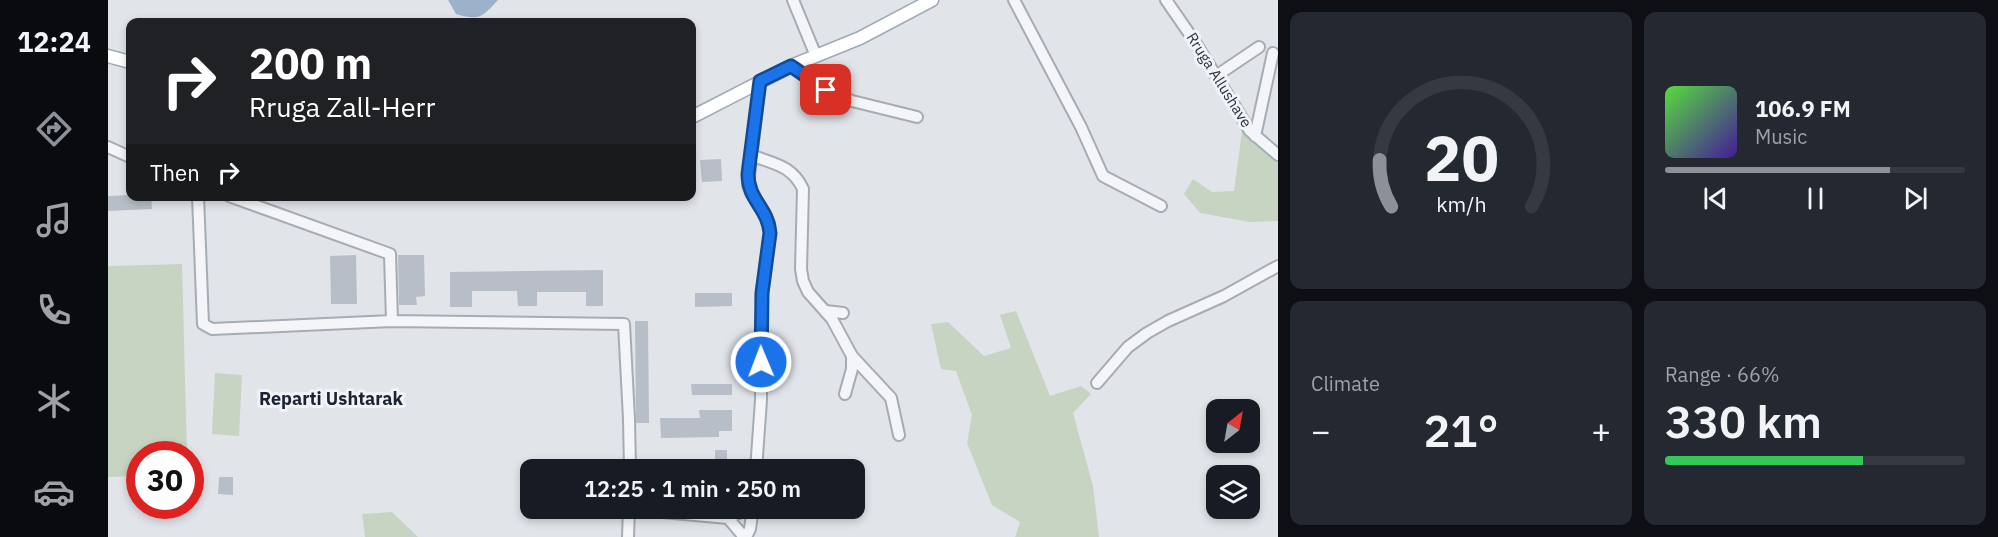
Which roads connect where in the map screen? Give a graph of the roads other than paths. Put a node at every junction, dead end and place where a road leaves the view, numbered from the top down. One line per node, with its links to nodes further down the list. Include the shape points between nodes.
1 (793, 0): 8 (street)
2 (932, 0): 8 (main road)
3 (1014, 0): 22 (street, via 1103,176)
4 (1166, 0): 11 (street, Rruga Allushave)
5 (1259, 47): 11 (street)
6 (1273, 53): 15 (street)
7 (108, 56): 9 (main road)
8 (816, 56): 10 (main road)
9 (126, 61)
10 (791, 66): 12 (main road); 14 (street, via 826,90)
11 (1216, 76): 15 (street, Rruga Allushave)
12 (760, 81): 13 (main road); 18 (street)
13 (696, 115)
14 (916, 117)
15 (1255, 136): 19 (street, Rruga Allushave)
16 (108, 147): 17 (street)
17 (126, 155)
18 (751, 155): 24 (street, via 784,168 803,189 803,281); 32 (street, via 748,184 765,214 770,233 762,293)
19 (1278, 155)
20 (198, 201): 26 (street, via 203,324 212,329)
21 (243, 201): 26 (street, via 390,254)
22 (1161, 206)
23 (1278, 266): 28 (street, via 1147,333 1128,347)
24 (826, 311): 25 (street); 27 (street)
25 (843, 313)
26 (392, 321): 31 (street, via 624,324)
27 (852, 356): 29 (street); 30 (street, via 891,398)
28 (1097, 383)
29 (845, 394)
30 (899, 435)
31 (630, 459)
32 (757, 459)
33 (629, 519): 36 (street)
34 (729, 519): 37 (street)
35 (750, 519): 37 (street)
36 (628, 537)
37 (745, 537)

